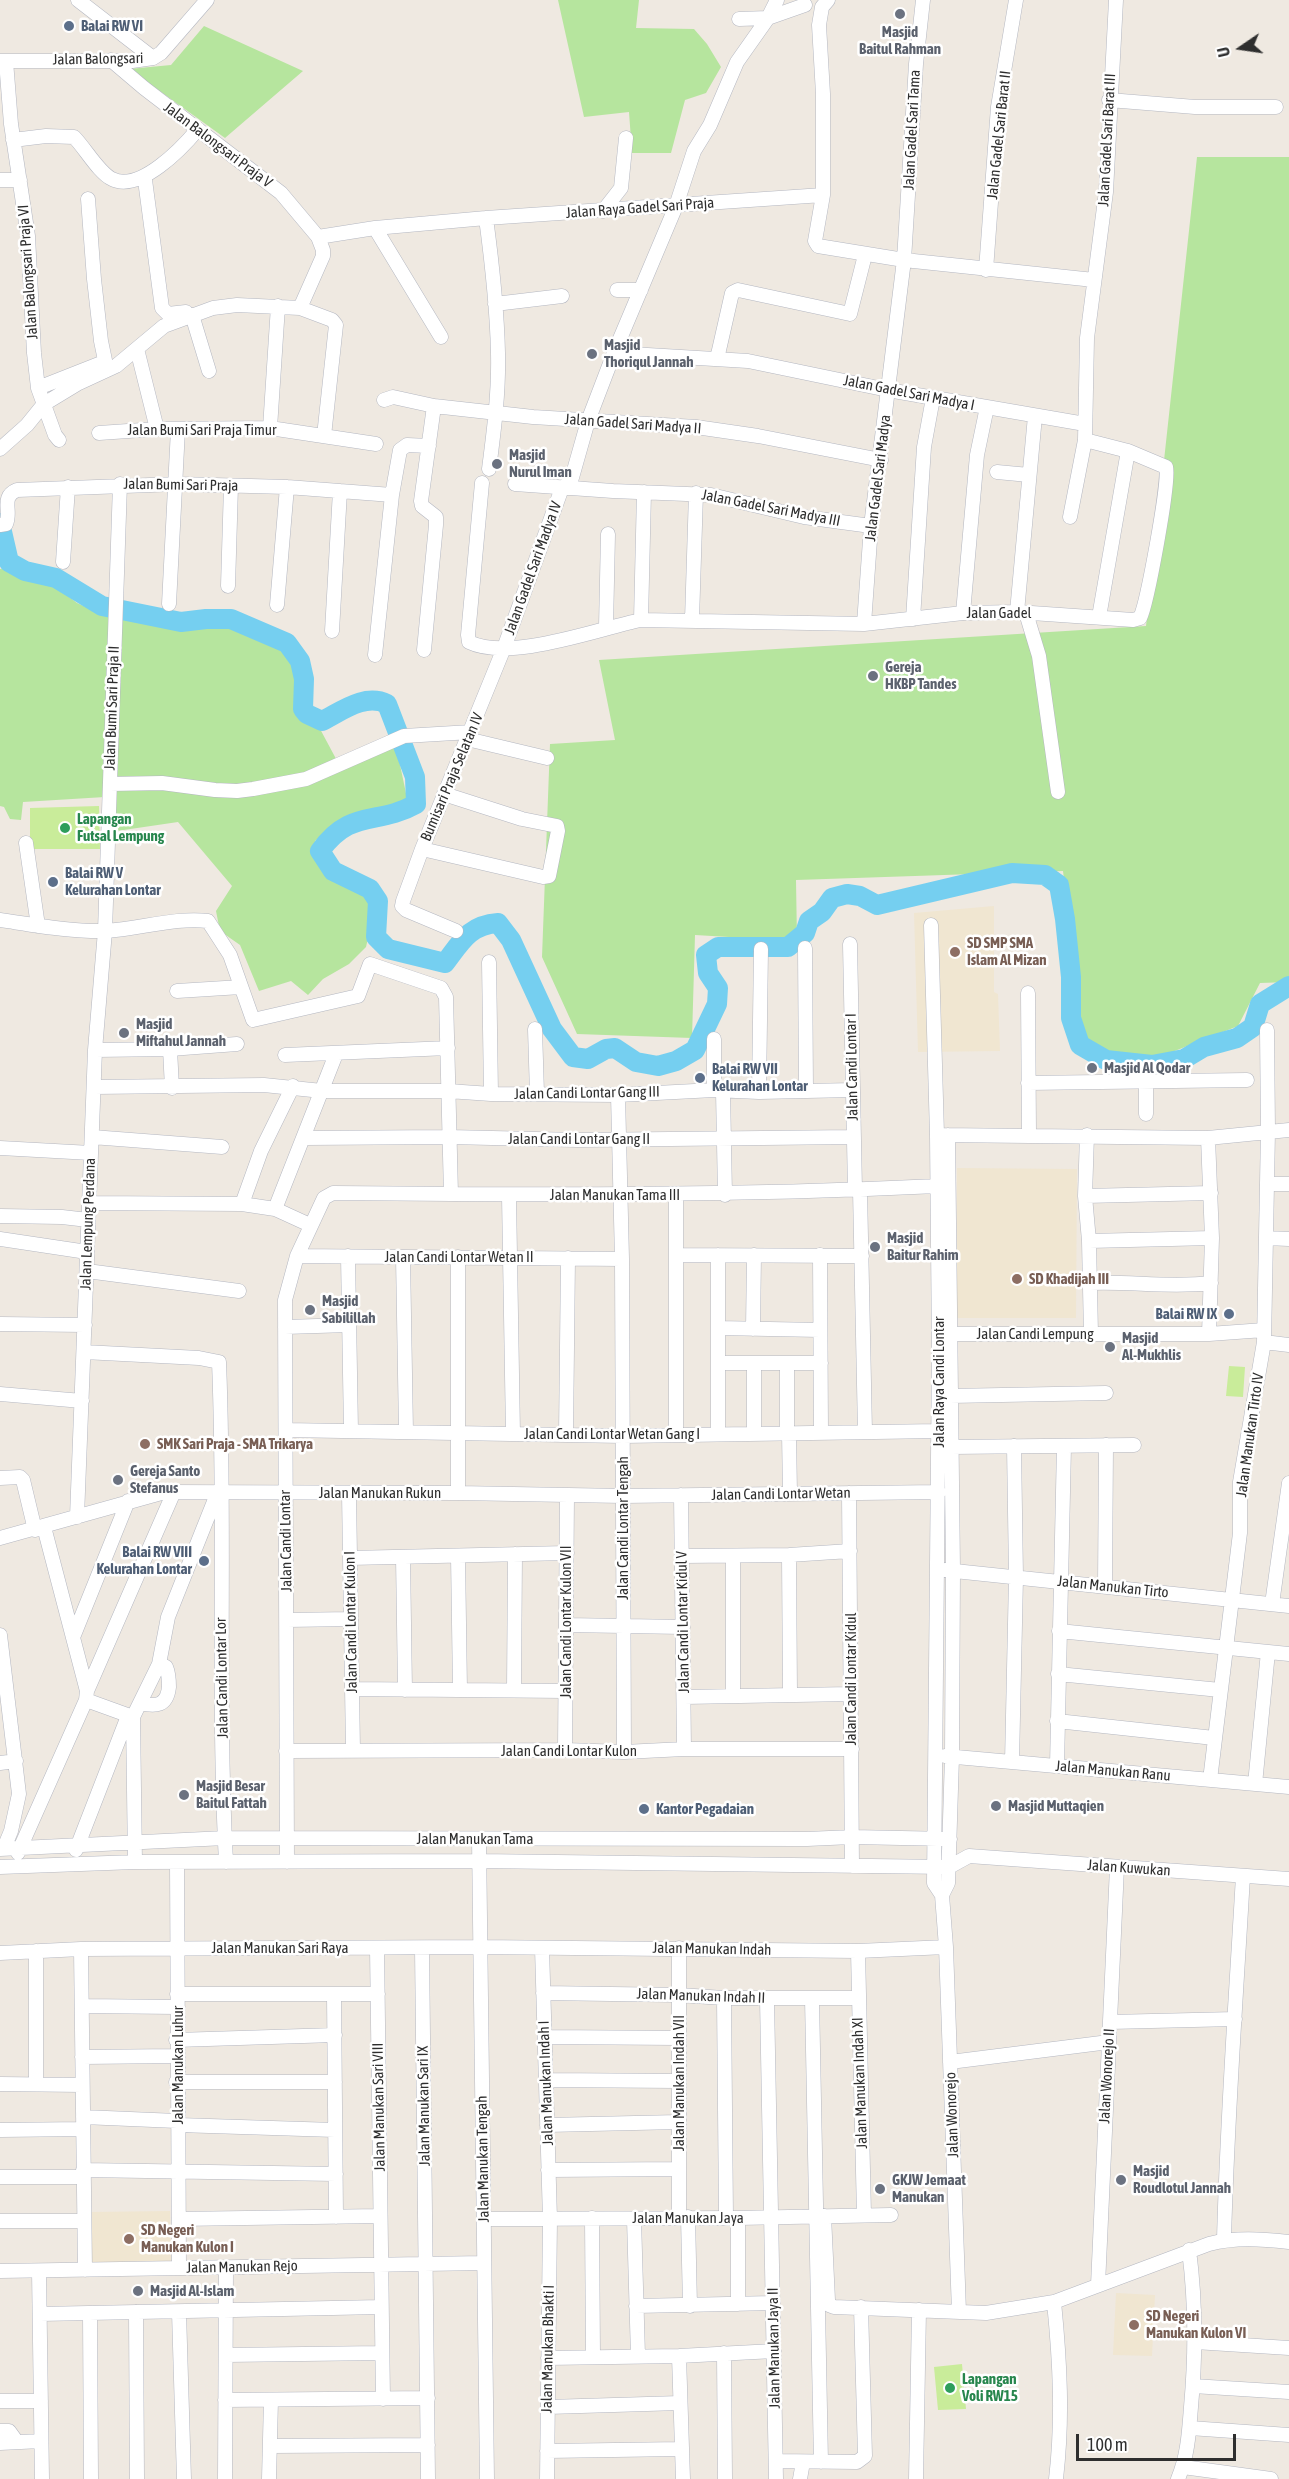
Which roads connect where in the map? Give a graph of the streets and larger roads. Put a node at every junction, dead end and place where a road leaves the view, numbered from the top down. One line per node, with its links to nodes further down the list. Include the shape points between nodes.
1 (78, 0): 11 (street)
2 (207, 0): 11 (street, Jalan Balongsari)
3 (777, 0): 9 (street, Jalan Gadel Sari Madya IV)
4 (923, 0): 31 (street, Jalan Gadel Sari Tama)
5 (1016, 0): 32 (street, Jalan Gadel Sari Barat II, via 998,107)
6 (1116, 0): 14 (street, Jalan Gadel Sari Barat III)
7 (803, 3): 8 (street); 9 (street)
8 (825, 4): 23 (street, via 819,26)
9 (768, 18): 10 (street); 25 (street, Jalan Gadel Sari Madya IV, via 730,75 710,125 694,151)
10 (739, 19)
11 (153, 58): 12 (street, Jalan Balongsari)
12 (111, 60): 13 (street, Jalan Balongsari); 17 (street, Jalan Balongsari Praja V)
13 (3, 61): 16 (street, Jalan Balongsari Praja VI)
14 (1110, 100): 15 (street, via 1196,107); 33 (street, Jalan Gadel Sari Barat III, via 1106,192)
15 (1276, 107)
16 (6, 124): 19 (street, Jalan Balongsari Praja VI)
17 (198, 129): 19 (street, via 162,166 144,176 122,181 111,179 75,137); 29 (street, Jalan Balongsari Praja V, via 281,193)
18 (626, 138): 26 (street, via 620,192)
19 (14, 140): 21 (street, Jalan Balongsari Praja VI)
20 (0, 180): 21 (street)
21 (20, 180): 48 (street, Jalan Balongsari Praja VI)
22 (145, 180): 40 (street, via 162,308 168,314)
23 (823, 195): 25 (street, Jalan Raya Gadel Sari Praja); 30 (street, via 816,244)
24 (88, 199): 45 (street)
25 (676, 206): 26 (street, Jalan Raya Gadel Sari Praja); 35 (street, Jalan Gadel Sari Madya IV)
26 (603, 211): 27 (street, Jalan Raya Gadel Sari Praja)
27 (486, 218): 28 (street, Jalan Raya Gadel Sari Praja); 37 (street)
28 (375, 228): 29 (street, Jalan Raya Gadel Sari Praja); 41 (street)
29 (318, 237): 39 (street, via 323,256)
30 (865, 255): 31 (street); 44 (street, via 850,314 738,290 732,293)
31 (904, 260): 32 (street); 47 (street, Jalan Gadel Sari Madya)
32 (986, 270): 33 (street)
33 (1094, 280): 56 (street, Jalan Gadel Sari Barat III, via 1087,338)
34 (617, 290): 35 (street)
35 (641, 290): 43 (street, Jalan Gadel Sari Madya IV)
36 (561, 296): 37 (street)
37 (495, 304): 53 (street)
38 (278, 306): 39 (street); 40 (street, via 237,305); 57 (street)
39 (300, 308): 61 (street, via 336,325)
40 (196, 313): 42 (street, via 164,326); 46 (street)
41 (441, 337)
42 (137, 349): 45 (street); 58 (street)
43 (614, 353): 44 (street, Jalan Gadel Sari Madya I); 55 (street, Jalan Gadel Sari Madya IV)
44 (717, 359): 47 (street, Jalan Gadel Sari Madya I, via 748,361)
45 (106, 366): 48 (street)
46 (209, 371)
47 (888, 390): 49 (street, Jalan Gadel Sari Madya I); 68 (street, Jalan Gadel Sari Madya)
48 (41, 396): 62 (street); 66 (street, via 27,425)
49 (933, 398): 52 (street, Jalan Gadel Sari Madya I); 97 (street, via 924,447)
50 (384, 400): 51 (street, Jalan Gadel Sari Madya II, via 393,397)
51 (434, 406): 53 (street, Jalan Gadel Sari Madya II); 65 (street)
52 (987, 407): 54 (street, Jalan Gadel Sari Madya I); 93 (street, via 976,456)
53 (496, 413): 55 (street, Jalan Gadel Sari Madya II); 69 (street)
54 (1035, 416): 56 (street, Jalan Gadel Sari Madya I); 71 (street)
55 (588, 421): 68 (street, Jalan Gadel Sari Madya II, via 696,427); 79 (street, Jalan Gadel Sari Madya IV, via 571,481)
56 (1085, 424): 63 (street)
57 (270, 428): 59 (street, Jalan Bumi Sari Praja Timur); 61 (street, Jalan Bumi Sari Praja Timur)
58 (157, 429): 59 (street, Jalan Bumi Sari Praja Timur); 60 (street, Jalan Bumi Sari Praja Timur)
59 (178, 429): 74 (street)
60 (99, 433)
61 (324, 436): 64 (street, Jalan Bumi Sari Praja Timur)
62 (60, 440)
63 (1086, 440): 67 (street); 84 (street)
64 (376, 444)
65 (429, 446): 83 (street, via 407,445 400,450); 102 (street, via 421,501 436,517 436,525)
66 (0, 449)
67 (1128, 451): 94 (street); 94 (street, Jalan Gadel, via 1166,467 1166,484 1142,616 1134,620)
68 (881, 460): 86 (street, Jalan Gadel Sari Madya)
69 (489, 469)
70 (997, 472): 71 (street)
71 (1029, 475): 92 (street)
72 (482, 483): 101 (street, via 469,642)
73 (120, 484): 74 (street, Jalan Bumi Sari Praja); 78 (street, Jalan Bumi Sari Praja); 106 (street, Jalan Bumi Sari Praja II)
74 (177, 484): 76 (street, Jalan Bumi Sari Praja); 90 (street)
75 (515, 484): 79 (street, Jalan Gadel Sari Madya III)
76 (231, 486): 77 (street, Jalan Bumi Sari Praja); 89 (street)
77 (287, 487): 80 (street, Jalan Bumi Sari Praja); 91 (street)
78 (68, 488): 85 (street, Jalan Bumi Sari Praja, via 14,490 6,499 8,520); 88 (street)
79 (562, 488): 81 (street, Jalan Gadel Sari Madya III); 101 (street, Jalan Gadel Sari Madya IV)
80 (340, 491): 83 (street, Jalan Bumi Sari Praja); 100 (street)
81 (644, 492): 82 (street, Jalan Gadel Sari Madya III); 95 (street)
82 (696, 493): 86 (street, Jalan Gadel Sari Madya III, via 804,517); 96 (street)
83 (392, 495): 103 (street)
84 (1070, 517)
85 (2, 525)
86 (871, 526): 98 (street, Jalan Gadel Sari Madya)
87 (608, 534): 99 (street)
88 (63, 562)
89 (228, 586)
90 (169, 604)
91 (277, 605)
92 (1021, 612): 93 (street, Jalan Gadel); 94 (street, Jalan Gadel); 107 (street, via 1039,656)
93 (963, 613): 97 (street, Jalan Gadel)
94 (1099, 617)
95 (641, 620): 96 (street, Jalan Gadel Sari Madya IV); 99 (street, Jalan Gadel Sari Madya IV)
96 (692, 620): 98 (street, Jalan Gadel Sari Madya IV)
97 (913, 620): 98 (street, Jalan Gadel)
98 (864, 624)
99 (606, 627): 101 (street, Jalan Gadel Sari Madya IV, via 556,641)
100 (332, 632)
101 (504, 648): 104 (street, Bumisari Praja Selatan IV)
102 (424, 650)
103 (375, 655)
104 (469, 735): 105 (street); 106 (street, via 398,738 306,779 260,788 237,791 162,783); 108 (street, Bumisari Praja Selatan IV)
105 (547, 758)
106 (110, 784): 114 (street, Jalan Bumi Sari Praja II)
107 (1058, 792)
108 (444, 794): 110 (street, Bumisari Praja Selatan IV); 110 (street, via 557,826 547,877)
109 (26, 843): 113 (street)
110 (422, 849): 115 (street, Bumisari Praja Selatan IV, via 402,906)
111 (0, 920): 113 (street)
112 (931, 925): 151 (street, Jalan Raya Candi Lontar)
113 (38, 926): 114 (street)
114 (105, 931): 120 (street, via 208,921 230,955); 129 (street, Jalan Lempung Perdana)
115 (456, 931)
116 (850, 944): 139 (street, Jalan Candi Lontar I)
117 (805, 948): 142 (street)
118 (761, 949): 143 (street)
119 (489, 962): 144 (street)
120 (241, 987): 121 (street); 127 (street, via 253,1020 358,996 370,964 444,990)
121 (177, 991)
122 (1028, 993): 134 (street)
123 (535, 1029): 145 (street)
124 (1266, 1030): 149 (street, Jalan Manukan Tirto IV)
125 (714, 1039): 138 (street)
126 (237, 1044): 128 (street)
127 (448, 1048): 130 (street); 141 (street)
128 (170, 1049): 129 (street); 137 (street)
129 (95, 1050): 136 (street, Jalan Lempung Perdana)
130 (336, 1054): 131 (street); 140 (street)
131 (285, 1055)
132 (1247, 1080): 133 (street)
133 (1146, 1081): 134 (street); 147 (street)
134 (1028, 1083): 150 (street)
135 (293, 1086): 137 (street, Jalan Candi Lontar Gang III); 140 (street, Jalan Candi Lontar Gang III); 175 (street, via 261,1151)
136 (94, 1087): 137 (street, Jalan Candi Lontar Gang III); 153 (street, Jalan Lempung Perdana)
137 (172, 1088)
138 (718, 1090): 143 (street, Jalan Candi Lontar Gang III); 146 (street, Jalan Candi Lontar Gang III); 157 (street)
139 (853, 1090): 142 (street, Jalan Candi Lontar Gang III); 155 (street, Jalan Candi Lontar I)
140 (322, 1091): 141 (street, Jalan Candi Lontar Gang III); 156 (street)
141 (448, 1091): 144 (street, Jalan Candi Lontar Gang III); 154 (street)
142 (806, 1091): 143 (street, Jalan Candi Lontar Gang III)
143 (759, 1092)
144 (491, 1094): 145 (street, Jalan Candi Lontar Gang III)
145 (537, 1094): 146 (street, Jalan Candi Lontar Gang III)
146 (618, 1095): 159 (street, Jalan Candi Lontar Tengah)
147 (1146, 1113)
148 (1289, 1130): 149 (street)
149 (1268, 1131): 158 (street); 163 (street, Jalan Manukan Tirto IV)
150 (1029, 1134): 151 (street); 152 (street)
151 (942, 1135): 165 (street, Jalan Raya Candi Lontar); 176 (street, Jalan Raya Candi Lontar)
152 (1087, 1135): 158 (street); 173 (street)
153 (92, 1137): 160 (street); 162 (street, Jalan Lempung Perdana)
154 (449, 1137): 156 (street, Jalan Candi Lontar Gang II); 159 (street, Jalan Candi Lontar Gang II); 168 (street)
155 (854, 1137): 157 (street, Jalan Candi Lontar Gang II); 166 (street, Jalan Candi Lontar I)
156 (304, 1138): 177 (street)
157 (723, 1138): 159 (street, Jalan Candi Lontar Gang II); 171 (street)
158 (1208, 1138): 167 (street)
159 (620, 1139): 169 (street, Jalan Candi Lontar Tengah)
160 (222, 1147)
161 (0, 1148): 162 (street)
162 (91, 1153): 174 (street, Jalan Lempung Perdana)
163 (1267, 1184): 164 (street); 182 (street, Jalan Manukan Tirto IV)
164 (1289, 1184)
165 (937, 1186): 166 (street, Jalan Manukan Tama III); 176 (street, Jalan Raya Candi Lontar)
166 (857, 1190): 171 (street, Jalan Manukan Tama III); 193 (street, Jalan Candi Lontar I)
167 (1212, 1193): 173 (street); 181 (street)
168 (451, 1194): 172 (street, Jalan Manukan Tama III); 180 (street, Jalan Manukan Tama III, via 333,1193 324,1198)
169 (620, 1195): 170 (street, Jalan Manukan Tama III); 172 (street, Jalan Manukan Tama III); 198 (street, Jalan Candi Lontar Tengah)
170 (676, 1195): 171 (street, Jalan Manukan Tama III); 187 (street)
171 (724, 1195)
172 (509, 1196): 196 (street)
173 (1085, 1196): 185 (street)
174 (89, 1203): 175 (street); 179 (street, Jalan Lempung Perdana)
175 (243, 1204): 177 (street)
176 (943, 1207): 203 (street, Jalan Raya Candi Lontar)
177 (275, 1209): 180 (street)
178 (0, 1216): 179 (street)
179 (88, 1220): 186 (street, Jalan Lempung Perdana)
180 (310, 1225): 191 (street, Jalan Candi Lontar)
181 (1212, 1238): 185 (street); 201 (street)
182 (1266, 1238): 184 (street); 214 (street, Jalan Manukan Tirto IV)
183 (0, 1239): 186 (street)
184 (1289, 1239)
185 (1089, 1241): 200 (street)
186 (87, 1252): 199 (street, Jalan Lempung Perdana)
187 (676, 1255): 188 (street); 238 (street)
188 (718, 1255): 189 (street); 208 (street)
189 (754, 1255): 190 (street); 209 (street)
190 (820, 1255): 193 (street); 210 (street)
191 (297, 1256): 192 (street, Jalan Candi Lontar Wetan II); 207 (street, Jalan Candi Lontar, via 285,1300)
192 (348, 1256): 194 (street, Jalan Candi Lontar Wetan II); 206 (street)
193 (862, 1256): 230 (street, Jalan Candi Lontar I)
194 (403, 1257): 195 (street, Jalan Candi Lontar Wetan II); 229 (street)
195 (458, 1257): 196 (street, Jalan Candi Lontar Wetan II); 231 (street)
196 (510, 1258): 197 (street, Jalan Candi Lontar Wetan II); 234 (street)
197 (568, 1258): 198 (street, Jalan Candi Lontar Wetan II); 237 (street)
198 (622, 1259): 239 (street, Jalan Candi Lontar Tengah)
199 (87, 1271): 202 (street); 205 (street, Jalan Lempung Perdana)
200 (1089, 1282): 201 (street, via 1180,1286); 212 (street)
201 (1211, 1283): 213 (street)
202 (239, 1291)
203 (944, 1302): 211 (street, Jalan Raya Candi Lontar); 217 (street, Jalan Raya Candi Lontar)
204 (0, 1324): 205 (street)
205 (85, 1325): 216 (street, Jalan Lempung Perdana)
206 (349, 1325): 207 (street); 227 (street)
207 (285, 1327): 226 (street, Jalan Candi Lontar)
208 (718, 1328): 209 (street); 218 (street)
209 (753, 1329): 210 (street)
210 (820, 1330): 221 (street)
211 (951, 1334): 212 (street, Jalan Candi Lempung); 217 (street, Jalan Raya Candi Lontar)
212 (1091, 1334): 213 (street, Jalan Candi Lempung)
213 (1209, 1334): 214 (street, Jalan Candi Lempung)
214 (1264, 1336): 215 (street, Jalan Candi Lempung); 276 (street, Jalan Manukan Tirto IV, via 1240,1482 1240,1533)
215 (1289, 1345)
216 (84, 1352): 225 (street, Jalan Lempung Perdana); 253 (street, Jalan Candi Lontar Lor, via 219,1362)
217 (945, 1358): 223 (street, Jalan Raya Candi Lontar)
218 (718, 1363): 219 (street); 235 (street)
219 (754, 1363): 220 (street); 236 (street)
220 (787, 1363): 221 (street); 232 (street)
221 (821, 1363): 233 (street)
222 (0, 1394): 225 (street)
223 (946, 1394): 224 (street); 228 (street, Jalan Raya Candi Lontar); 244 (street, Jalan Raya Candi Lontar)
224 (1106, 1394)
225 (82, 1401): 259 (street, Jalan Lempung Perdana)
226 (286, 1430): 227 (street, Jalan Candi Lontar Wetan Gang I); 248 (street, Jalan Candi Lontar)
227 (351, 1431): 229 (street, Jalan Candi Lontar Wetan Gang I)
228 (938, 1431): 230 (street, Jalan Candi Lontar Wetan Gang I); 247 (street, Jalan Raya Candi Lontar)
229 (406, 1432): 231 (street, Jalan Candi Lontar Wetan Gang I)
230 (866, 1432): 233 (street, Jalan Candi Lontar Wetan Gang I)
231 (457, 1433): 234 (street, Jalan Candi Lontar Wetan Gang I); 250 (street)
232 (788, 1433): 233 (street, Jalan Candi Lontar Wetan Gang I); 236 (street, Jalan Candi Lontar Wetan Gang I); 254 (street)
233 (821, 1433)
234 (513, 1434): 237 (street, Jalan Candi Lontar Wetan Gang I)
235 (718, 1434): 236 (street, Jalan Candi Lontar Wetan Gang I); 238 (street, Jalan Candi Lontar Wetan Gang I)
236 (754, 1434)
237 (566, 1435): 239 (street, Jalan Candi Lontar Wetan Gang I)
238 (676, 1435): 239 (street, Jalan Candi Lontar Wetan Gang I)
239 (623, 1436): 256 (street, Jalan Candi Lontar Tengah)
240 (1106, 1445): 241 (street); 243 (street); 275 (street)
241 (1134, 1445)
242 (1014, 1446): 243 (street); 244 (street); 273 (street)
243 (1064, 1446): 274 (street)
244 (951, 1447): 272 (street, Jalan Raya Candi Lontar)
245 (0, 1478): 260 (street, via 23,1480)
246 (1289, 1483): 277 (street)
247 (939, 1492): 251 (street, Jalan Candi Lontar Wetan); 271 (street, Jalan Raya Candi Lontar)
248 (285, 1493): 249 (street, Jalan Manukan Rukun); 253 (street, Jalan Manukan Rukun); 280 (street, Jalan Candi Lontar)
249 (349, 1493): 250 (street, Jalan Manukan Rukun); 270 (street, Jalan Candi Lontar Kulon I)
250 (458, 1493): 255 (street, Jalan Manukan Rukun)
251 (849, 1493): 254 (street, Jalan Candi Lontar Wetan); 262 (street, Jalan Candi Lontar Kidul)
252 (173, 1494): 253 (street, Jalan Manukan Rukun); 258 (street, Jalan Manukan Rukun, via 165,1492); 301 (street)
253 (219, 1494): 291 (street, via 168,1617); 325 (street, Jalan Candi Lontar Lor)
254 (790, 1494): 257 (street, Jalan Candi Lontar Wetan)
255 (567, 1495): 256 (street, Jalan Manukan Rukun); 263 (street, Jalan Candi Lontar Kulon VII)
256 (623, 1496): 257 (street, Jalan Candi Lontar Wetan); 282 (street, Jalan Candi Lontar Tengah)
257 (681, 1496): 267 (street, Jalan Candi Lontar Kidul V)
258 (128, 1501): 259 (street, Jalan Manukan Rukun); 286 (street)
259 (77, 1517): 260 (street, Jalan Manukan Rukun)
260 (40, 1528): 261 (street, Jalan Manukan Rukun); 286 (street)
261 (0, 1538)
262 (850, 1551): 265 (street); 299 (street, Jalan Candi Lontar Kidul)
263 (567, 1553): 264 (street); 281 (street, Jalan Candi Lontar Kulon VII)
264 (515, 1554): 266 (street); 296 (street)
265 (789, 1555): 268 (street); 300 (street)
266 (458, 1556): 269 (street); 295 (street)
267 (682, 1556): 268 (street); 283 (street, Jalan Candi Lontar Kidul V)
268 (733, 1556): 302 (street)
269 (403, 1557): 270 (street); 294 (street)
270 (350, 1558): 279 (street, Jalan Candi Lontar Kulon I)
271 (936, 1570): 272 (street, Jalan Manukan Tirto); 315 (street, Jalan Raya Candi Lontar)
272 (952, 1570): 273 (street, Jalan Manukan Tirto); 316 (street, Jalan Raya Candi Lontar)
273 (1016, 1577): 274 (street, Jalan Manukan Tirto); 318 (street)
274 (1059, 1581): 275 (street, Jalan Manukan Tirto); 284 (street)
275 (1105, 1586): 276 (street, Jalan Manukan Tirto)
276 (1232, 1600): 277 (street, Jalan Manukan Tirto); 288 (street, Jalan Manukan Tirto IV)
277 (1272, 1604): 278 (street, Jalan Manukan Tirto)
278 (1289, 1606)
279 (351, 1619): 280 (street); 293 (street, Jalan Candi Lontar Kulon I)
280 (287, 1620): 312 (street, Jalan Candi Lontar)
281 (566, 1625): 282 (street); 297 (street, Jalan Candi Lontar Kulon VII)
282 (624, 1626): 283 (street); 314 (street, Jalan Candi Lontar Tengah)
283 (683, 1627): 304 (street, Jalan Candi Lontar Kidul V)
284 (1059, 1630): 288 (street); 292 (street)
285 (0, 1635): 287 (street)
286 (74, 1635): 301 (street)
287 (0, 1639): 303 (street)
288 (1225, 1647): 289 (street); 298 (street, Jalan Manukan Tirto IV)
289 (1268, 1652): 290 (street); 322 (street)
290 (1289, 1654)
291 (159, 1664): 305 (street); 305 (street, via 169,1673 167,1700 156,1706)
292 (1058, 1674): 298 (street); 307 (street)
293 (352, 1689): 294 (street); 313 (street, Jalan Candi Lontar Kulon I)
294 (405, 1690): 295 (street)
295 (460, 1690): 296 (street)
296 (514, 1690): 297 (street)
297 (566, 1690): 311 (street, Jalan Candi Lontar Kulon VII)
298 (1220, 1690): 308 (street, Jalan Manukan Tirto IV)
299 (852, 1694): 300 (street); 310 (street, Jalan Candi Lontar Kidul)
300 (790, 1695): 302 (street)
301 (87, 1696): 306 (street); 332 (street)
302 (733, 1696): 304 (street)
303 (4, 1697): 317 (street)
304 (684, 1697): 309 (street, Jalan Candi Lontar Kidul V)
305 (140, 1703): 306 (street)
306 (131, 1717): 330 (street); 331 (street)
307 (1057, 1721): 308 (street); 320 (street)
308 (1214, 1738): 321 (street, Jalan Manukan Tirto IV)
309 (684, 1749): 310 (street, Jalan Candi Lontar Kulon); 314 (street, Jalan Candi Lontar Kulon)
310 (852, 1749): 324 (street, Jalan Candi Lontar Kidul)
311 (565, 1750): 313 (street, Jalan Candi Lontar Kulon); 314 (street, Jalan Candi Lontar Kulon)
312 (286, 1751): 313 (street, Jalan Candi Lontar Kulon); 326 (street, Jalan Candi Lontar)
313 (354, 1751)
314 (624, 1752)
315 (937, 1756): 316 (street, Jalan Manukan Ranu); 328 (street, Jalan Raya Candi Lontar)
316 (952, 1757): 318 (street, Jalan Manukan Ranu); 329 (street, Jalan Raya Candi Lontar)
317 (16, 1761): 319 (street); 333 (street, via 19,1802)
318 (1012, 1762): 320 (street, Jalan Manukan Ranu)
319 (0, 1763)
320 (1057, 1766): 321 (street, Jalan Manukan Ranu)
321 (1210, 1780): 322 (street, Jalan Manukan Ranu)
322 (1255, 1784): 323 (street, Jalan Manukan Ranu)
323 (1289, 1787)
324 (852, 1837): 327 (street, Jalan Manukan Tama); 328 (street, Jalan Manukan Tama); 341 (street, Jalan Candi Lontar Kidul)
325 (225, 1838): 326 (street, Jalan Manukan Tama); 330 (street, Jalan Manukan Tama); 338 (street, Jalan Candi Lontar Lor)
326 (286, 1838): 327 (street, Jalan Manukan Tama); 339 (street, Jalan Candi Lontar)
327 (479, 1839): 335 (street, Jalan Manukan Tengah)
328 (935, 1839): 329 (street, Jalan Manukan Tama); 342 (street, Jalan Wonorejo)
329 (950, 1839): 334 (street); 344 (street, Jalan Wonorejo)
330 (134, 1841): 331 (street, Jalan Manukan Tama); 336 (street)
331 (77, 1844): 332 (street, Jalan Manukan Tama); 340 (street)
332 (21, 1847): 333 (street, Jalan Manukan Tama); 343 (street)
333 (2, 1849)
334 (969, 1856): 344 (street); 345 (street, Jalan Kuwukan)
335 (478, 1861): 339 (street, Jalan Manukan Tama); 341 (street, Jalan Manukan Tama); 349 (street, Jalan Manukan Tengah)
336 (135, 1862): 337 (street, Jalan Manukan Tama); 340 (street, Jalan Manukan Tama)
337 (177, 1862): 338 (street, Jalan Manukan Tama); 351 (street, Jalan Manukan Luhur)
338 (226, 1862): 339 (street, Jalan Manukan Tama)
339 (287, 1862)
340 (73, 1864): 343 (street, Jalan Manukan Tama)
341 (852, 1866): 342 (street, Jalan Manukan Tama)
342 (934, 1866): 344 (street, Jalan Manukan Tama); 348 (street, Jalan Wonorejo, via 934,1883)
343 (5, 1867)
344 (949, 1867): 348 (street, Jalan Wonorejo)
345 (1117, 1867): 346 (street, Jalan Kuwukan); 371 (street, Jalan Wonorejo II)
346 (1242, 1876): 347 (street, Jalan Kuwukan); 370 (street)
347 (1289, 1879)
348 (942, 1895): 350 (street, Jalan Wonorejo)
349 (479, 1947): 353 (street, Jalan Manukan Sari Raya); 354 (street, Jalan Manukan Indah); 410 (street, Jalan Manukan Tengah)
350 (946, 1947): 358 (street, Jalan Manukan Indah); 379 (street, Jalan Wonorejo)
351 (177, 1948): 352 (street, Jalan Manukan Sari Raya); 356 (street, Jalan Manukan Sari Raya); 368 (street, Jalan Manukan Luhur)
352 (377, 1948): 353 (street, Jalan Manukan Sari Raya); 362 (street, Jalan Manukan Sari VIII)
353 (422, 1948): 418 (street, Jalan Manukan Sari IX)
354 (542, 1948): 355 (street, Jalan Manukan Indah); 360 (street, Jalan Manukan Indah I)
355 (679, 1948): 358 (street, Jalan Manukan Indah); 363 (street, Jalan Manukan Indah VII)
356 (81, 1949): 357 (street, Jalan Manukan Sari Raya); 369 (street)
357 (36, 1951): 359 (street, Jalan Manukan Sari Raya); 384 (street)
358 (858, 1951): 366 (street, Jalan Manukan Indah XI)
359 (0, 1953)
360 (543, 1993): 363 (street, Jalan Manukan Indah II); 373 (street, Jalan Manukan Indah I)
361 (334, 1995): 362 (street); 368 (street); 372 (street)
362 (378, 1995): 401 (street, Jalan Manukan Sari VIII)
363 (679, 1995): 364 (street, Jalan Manukan Indah II); 374 (street, Jalan Manukan Indah VII)
364 (724, 1998): 367 (street, Jalan Manukan Indah II); 407 (street)
365 (812, 1998): 366 (street, Jalan Manukan Indah II); 367 (street, Jalan Manukan Indah II); 402 (street)
366 (858, 1998): 399 (street, Jalan Manukan Indah XI)
367 (766, 1999): 408 (street, Jalan Manukan Jaya II)
368 (178, 2000): 369 (street); 375 (street, Jalan Manukan Luhur)
369 (82, 2006): 378 (street)
370 (1235, 2019): 371 (street); 414 (street)
371 (1110, 2022): 376 (street, Jalan Wonorejo II)
372 (335, 2035): 375 (street); 383 (street)
373 (545, 2037): 374 (street); 380 (street, Jalan Manukan Indah I)
374 (679, 2038): 381 (street, Jalan Manukan Indah VII)
375 (176, 2040): 377 (street, Jalan Manukan Luhur)
376 (1109, 2042): 379 (street); 425 (street, Jalan Wonorejo II)
377 (176, 2056): 378 (street); 382 (street, Jalan Manukan Luhur)
378 (82, 2057): 386 (street)
379 (950, 2062): 437 (street, Jalan Wonorejo)
380 (546, 2080): 381 (street); 390 (street, Jalan Manukan Indah I)
381 (679, 2080): 387 (street, Jalan Manukan Indah VII)
382 (176, 2082): 383 (street); 389 (street, Jalan Manukan Luhur)
383 (335, 2082): 392 (street)
384 (36, 2083): 385 (street); 386 (street)
385 (0, 2084)
386 (82, 2085): 388 (street)
387 (679, 2122): 390 (street); 393 (street, Jalan Manukan Indah VII)
388 (83, 2123): 389 (street); 391 (street); 396 (street)
389 (178, 2123): 392 (street); 395 (street, Jalan Manukan Luhur)
390 (547, 2125): 394 (street, Jalan Manukan Indah I)
391 (0, 2130)
392 (335, 2130): 397 (street)
393 (679, 2169): 394 (street); 404 (street, Jalan Manukan Indah VII)
394 (548, 2170): 405 (street, Jalan Manukan Indah I)
395 (179, 2171): 396 (street); 397 (street); 409 (street, Jalan Manukan Luhur)
396 (83, 2174): 398 (street); 413 (street)
397 (336, 2174): 403 (street)
398 (0, 2177)
399 (864, 2215): 400 (street, Jalan Manukan Jaya); 402 (street, Jalan Manukan Jaya)
400 (891, 2215)
401 (380, 2216): 403 (street); 419 (street, Jalan Manukan Sari VIII)
402 (820, 2216): 408 (street, Jalan Manukan Jaya); 432 (street, via 828,2303 832,2307); 472 (street)
403 (336, 2217): 409 (street)
404 (684, 2217): 407 (street, Jalan Manukan Jaya); 411 (street, Jalan Manukan Jaya); 430 (street, Jalan Manukan Indah VII)
405 (550, 2218): 406 (street, Jalan Manukan Jaya); 410 (street, Jalan Manukan Jaya); 449 (street, Jalan Manukan Bhakti I)
406 (592, 2218): 411 (street, Jalan Manukan Jaya); 446 (street)
407 (732, 2218): 408 (street, Jalan Manukan Jaya); 428 (street)
408 (772, 2218): 427 (street, Jalan Manukan Jaya II)
409 (179, 2219): 420 (street, Jalan Manukan Luhur)
410 (484, 2219): 417 (street, Jalan Manukan Tengah)
411 (634, 2219): 429 (street)
412 (0, 2221): 413 (street)
413 (84, 2222): 422 (street)
414 (1224, 2240): 415 (street); 416 (street)
415 (1289, 2242)
416 (1189, 2250): 425 (street); 440 (street, via 1196,2304)
417 (484, 2263): 418 (street, Jalan Manukan Rejo); 481 (street, Jalan Manukan Tengah)
418 (426, 2264): 419 (street, Jalan Manukan Rejo); 452 (street, Jalan Manukan Sari IX)
419 (380, 2265): 421 (street, Jalan Manukan Rejo); 431 (street, Jalan Manukan Sari VIII)
420 (179, 2268): 421 (street, Jalan Manukan Rejo); 422 (street, Jalan Manukan Rejo)
421 (226, 2268): 434 (street)
422 (84, 2270): 424 (street, Jalan Manukan Rejo)
423 (0, 2271): 424 (street, Jalan Manukan Rejo)
424 (39, 2271): 439 (street)
425 (1098, 2285): 426 (street)
426 (1054, 2302): 437 (street, via 986,2313); 488 (street, via 1061,2393)
427 (773, 2303): 428 (street); 442 (street, Jalan Manukan Jaya II)
428 (738, 2304): 430 (street)
429 (636, 2306): 430 (street); 447 (street)
430 (690, 2306)
431 (381, 2307): 434 (street); 443 (street, Jalan Manukan Sari VIII)
432 (861, 2307): 433 (street); 472 (street, via 865,2457 857,2463)
433 (919, 2310): 437 (street); 487 (street)
434 (226, 2311): 436 (street); 445 (street)
435 (136, 2312): 436 (street); 438 (street); 476 (street)
436 (179, 2312): 477 (street)
437 (960, 2312)
438 (90, 2313): 439 (street); 475 (street)
439 (40, 2314): 457 (street)
440 (1195, 2342): 441 (street); 450 (street)
441 (1289, 2348)
442 (774, 2351): 444 (street); 470 (street, Jalan Manukan Jaya II)
443 (381, 2353): 445 (street); 453 (street, Jalan Manukan Sari VIII)
444 (724, 2353): 448 (street); 484 (street)
445 (226, 2355): 454 (street)
446 (593, 2356): 447 (street); 449 (street)
447 (638, 2356): 448 (street)
448 (679, 2356): 458 (street)
449 (548, 2358): 459 (street, Jalan Manukan Bhakti I)
450 (1193, 2386): 451 (street); 460 (street)
451 (1289, 2392)
452 (428, 2398): 453 (street); 466 (street, Jalan Manukan Sari IX)
453 (383, 2399): 455 (street)
454 (225, 2400): 455 (street); 478 (street)
455 (271, 2400): 467 (street)
456 (0, 2401): 457 (street)
457 (41, 2401): 463 (street)
458 (680, 2403): 459 (street); 468 (street)
459 (548, 2407): 469 (street, Jalan Manukan Bhakti I)
460 (1190, 2428): 462 (street); 473 (street, via 1188,2451)
461 (0, 2431): 464 (street, via 9,2431)
462 (1289, 2435)
463 (41, 2441): 464 (street); 474 (street)
464 (17, 2442): 465 (street)
465 (0, 2443)
466 (428, 2445): 467 (street); 480 (street, Jalan Manukan Sari IX)
467 (270, 2446): 479 (street)
468 (681, 2449): 469 (street); 483 (street)
469 (547, 2451): 482 (street, Jalan Manukan Bhakti I)
470 (776, 2461): 471 (street); 485 (street, Jalan Manukan Jaya II)
471 (803, 2462): 472 (street); 486 (street)
472 (821, 2462)
473 (1180, 2473): 489 (street)
474 (42, 2479)
475 (91, 2479)
476 (137, 2479)
477 (184, 2479)
478 (225, 2479)
479 (269, 2479)
480 (428, 2479)
481 (487, 2479)
482 (547, 2479)
483 (682, 2479)
484 (725, 2479)
485 (776, 2479)
486 (800, 2479)
487 (916, 2479)
488 (1056, 2479)
489 (1271, 2479)

